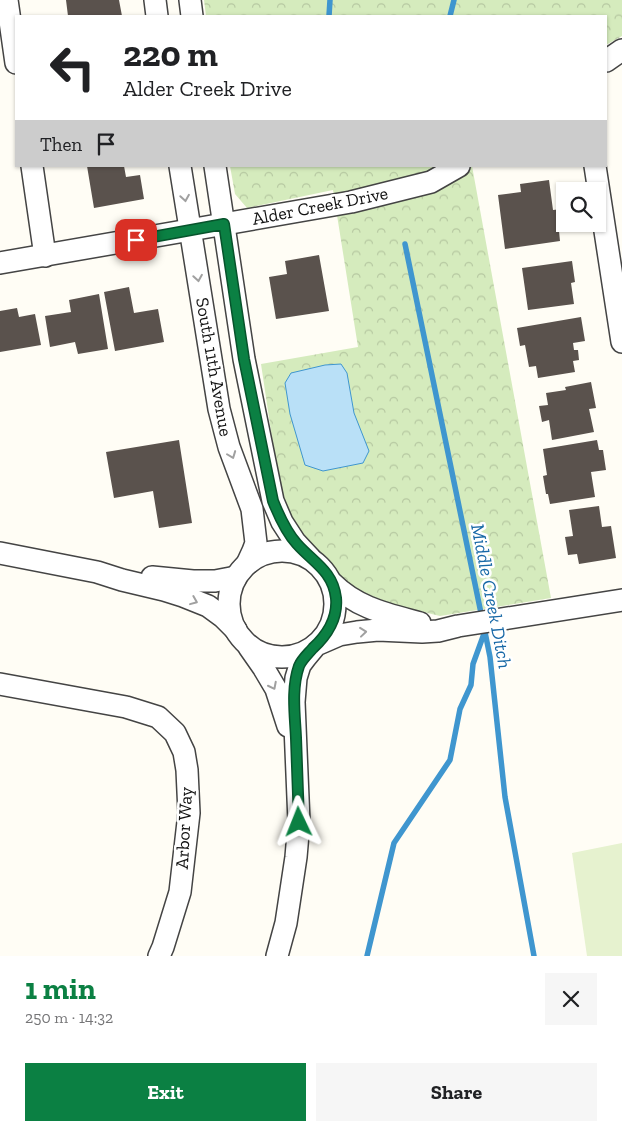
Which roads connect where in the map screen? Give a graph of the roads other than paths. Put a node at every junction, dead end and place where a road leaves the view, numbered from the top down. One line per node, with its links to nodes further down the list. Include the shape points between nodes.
1 (7, 0): 7 (street)
2 (155, 0): 4 (street)
3 (190, 0): 5 (street)
4 (157, 15)
5 (192, 15)
6 (622, 50): 8 (street)
7 (15, 56)
8 (607, 60)
9 (32, 167): 16 (street)
10 (180, 167): 15 (street, South 11th Avenue, one-way to 15)
11 (215, 167): 14 (street, South 11th Avenue)
12 (457, 167): 14 (street, Alder Creek Drive, via 431,182 351,202)
13 (594, 167): 18 (street)
14 (224, 224): 15 (street, Alder Creek Drive); 20 (street, South 11th Avenue, via 244,359 273,501 282,522)
15 (190, 230): 16 (street, Alder Creek Drive); 21 (street, South 11th Avenue, one-way to 21, via 219,408 229,447 252,509 256,543)
16 (45, 256): 17 (street, Alder Creek Drive)
17 (0, 263)
18 (622, 342)
19 (0, 553): 22 (street)
20 (310, 558): 21 (street, via 294,552 277,551 261,555); 23 (street, South 11th Avenue)
21 (241, 570): 22 (street, via 215,581); 26 (street, South 11th Avenue, via 229,594 229,613)
22 (97, 572): 26 (street, one-way to 26, via 184,596 208,606 223,617)
23 (332, 582): 25 (street, via 350,598 372,610 428,625); 27 (street, South 11th Avenue, via 335,615 329,631)
24 (622, 600): 25 (street)
25 (458, 626): 27 (street, one-way to 25, via 357,632 422,632)
26 (241, 638): 27 (street, South 11th Avenue, via 264,654 282,657 300,654); 29 (street, South 11th Avenue, one-way to 29, via 276,689 296,759)
27 (316, 645): 29 (street, South 11th Avenue, via 300,665 296,678)
28 (0, 684): 30 (street, Arbor Way, via 126,707 158,717 175,733 184,752 189,813 180,892)
29 (297, 783): 31 (street, South 11th Avenue, via 299,822 296,857 286,923)
30 (159, 956)
31 (277, 956)

